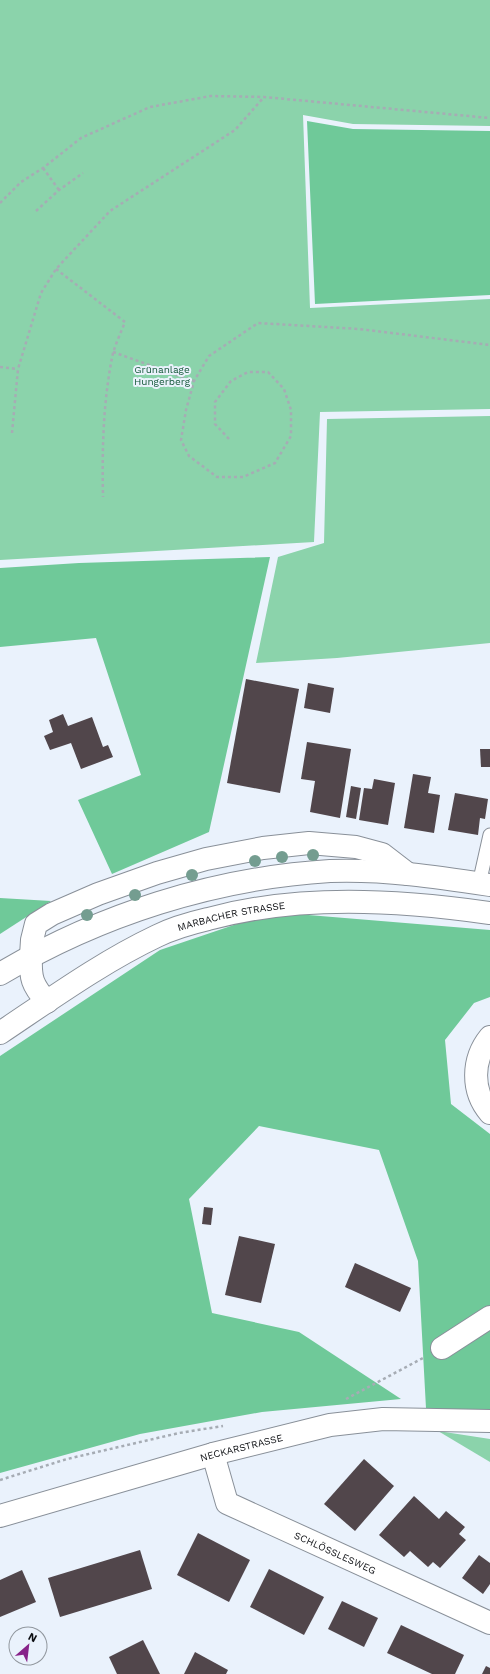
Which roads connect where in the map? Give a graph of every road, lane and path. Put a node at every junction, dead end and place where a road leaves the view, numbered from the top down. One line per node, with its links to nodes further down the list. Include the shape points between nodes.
1 (264, 97): 2 (path); 3 (path, via 211,96 150,106 81,138); 8 (path, via 235,130 110,212)
2 (490, 118)
3 (43, 168): 5 (path); 6 (path, via 22,182)
4 (83, 173): 5 (path)
5 (59, 190): 7 (path)
6 (0, 203)
7 (36, 211)
8 (56, 270): 10 (path, via 126,322); 12 (path, via 41,293)
9 (490, 345): 13 (path, via 359,329 258,323 209,356)
10 (113, 352): 13 (path); 16 (path, via 102,449)
11 (0, 367): 12 (path)
12 (18, 369): 14 (path)
13 (194, 381): 15 (path, via 181,440 189,456 217,477 243,477 275,463 291,436 291,410 284,388 268,372 248,372 231,381 215,402 215,424)
14 (12, 434)
15 (229, 438)
16 (103, 497)
17 (490, 835): 19 (lane)
18 (408, 874): 19 (street); 21 (street, via 330,871 270,877 206,889 98,925); 21 (street, via 382,854 356,847 310,843 263,848 206,859 156,873 52,914 36,924)
19 (485, 884)
20 (490, 913): 23 (street, MARBACHER STRASSE, via 450,908 339,902 280,904 240,910 158,935)
21 (31, 956): 22 (street); 23 (street, via 30,977)
22 (0, 974)
23 (46, 1002): 24 (street, MARBACHER STRASSE)
24 (0, 1033)
25 (490, 1037): 26 (street, via 476,1062 476,1084)
26 (490, 1113)
27 (490, 1316): 28 (street)
28 (442, 1348): 29 (path)
29 (341, 1401)
30 (490, 1422): 32 (street, NECKARSTRASSE, via 383,1419 330,1425)
31 (224, 1426): 33 (path, via 179,1433 67,1459)
32 (213, 1454): 34 (street, NECKARSTRASSE); 35 (street, SCHLÖSSLESWEG, via 227,1503)
33 (0, 1480)
34 (0, 1516)
35 (490, 1623)

